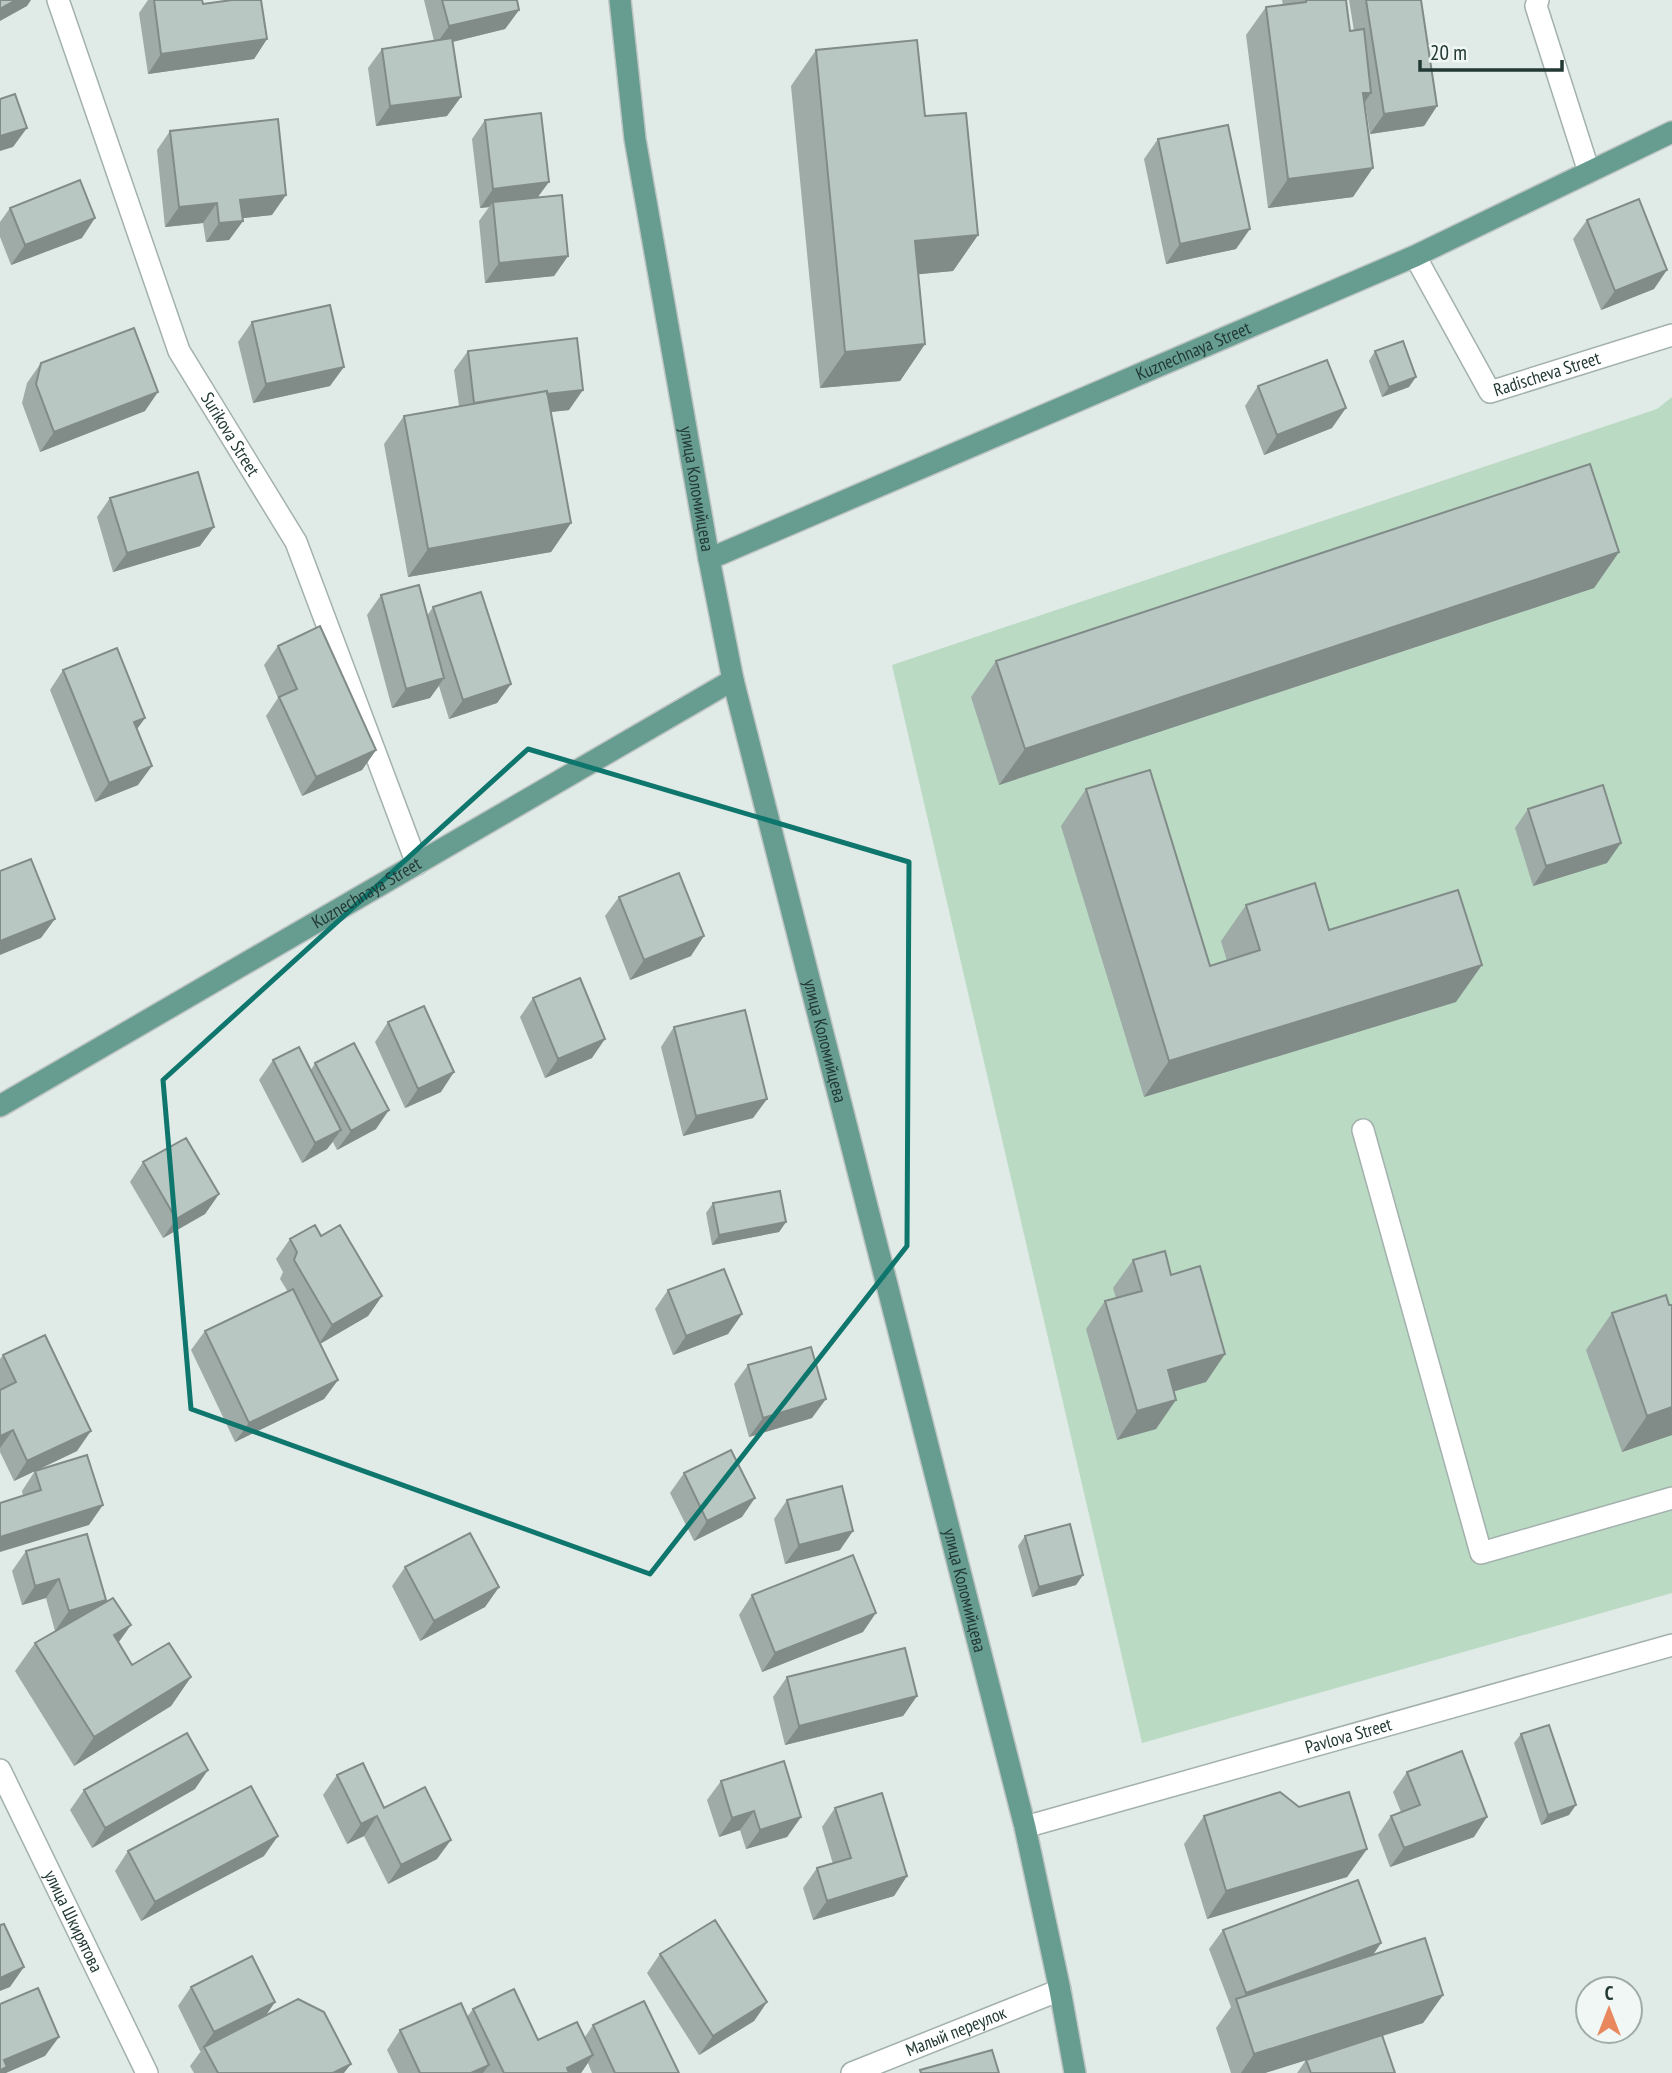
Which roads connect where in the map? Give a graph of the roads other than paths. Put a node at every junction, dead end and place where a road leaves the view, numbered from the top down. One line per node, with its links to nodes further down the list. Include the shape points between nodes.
1 (58, 0): 10 (street, Surikova Street, via 179,351 296,541)
2 (620, 0): 8 (main road, улица Коломийцева, via 635,139)
3 (1538, 0): 5 (street, via 1536,6)
4 (1672, 132): 5 (main road, Kuznechnaya Street)
5 (1589, 172): 6 (main road, Kuznechnaya Street)
6 (1415, 256): 7 (street, Radischeva Street, via 1490,392); 8 (main road, Kuznechnaya Street)
7 (1672, 335)
8 (709, 559): 9 (main road, улица Коломийцева)
9 (733, 680): 10 (main road, Kuznechnaya Street); 16 (main road, улица Коломийцева)
10 (417, 863): 11 (main road, Kuznechnaya Street)
11 (0, 1105)
12 (1363, 1130): 13 (street, via 1481,1553)
13 (1672, 1498)
14 (1672, 1645): 16 (street, Pavlova Street)
15 (0, 1770): 18 (street, улица Шкирятова)
16 (1024, 1827): 17 (main road, улица Коломийцева)
17 (1060, 1990): 19 (street, Малый переулок); 20 (main road, улица Коломийцева)
18 (147, 2073)
19 (852, 2073)
20 (1075, 2073)

